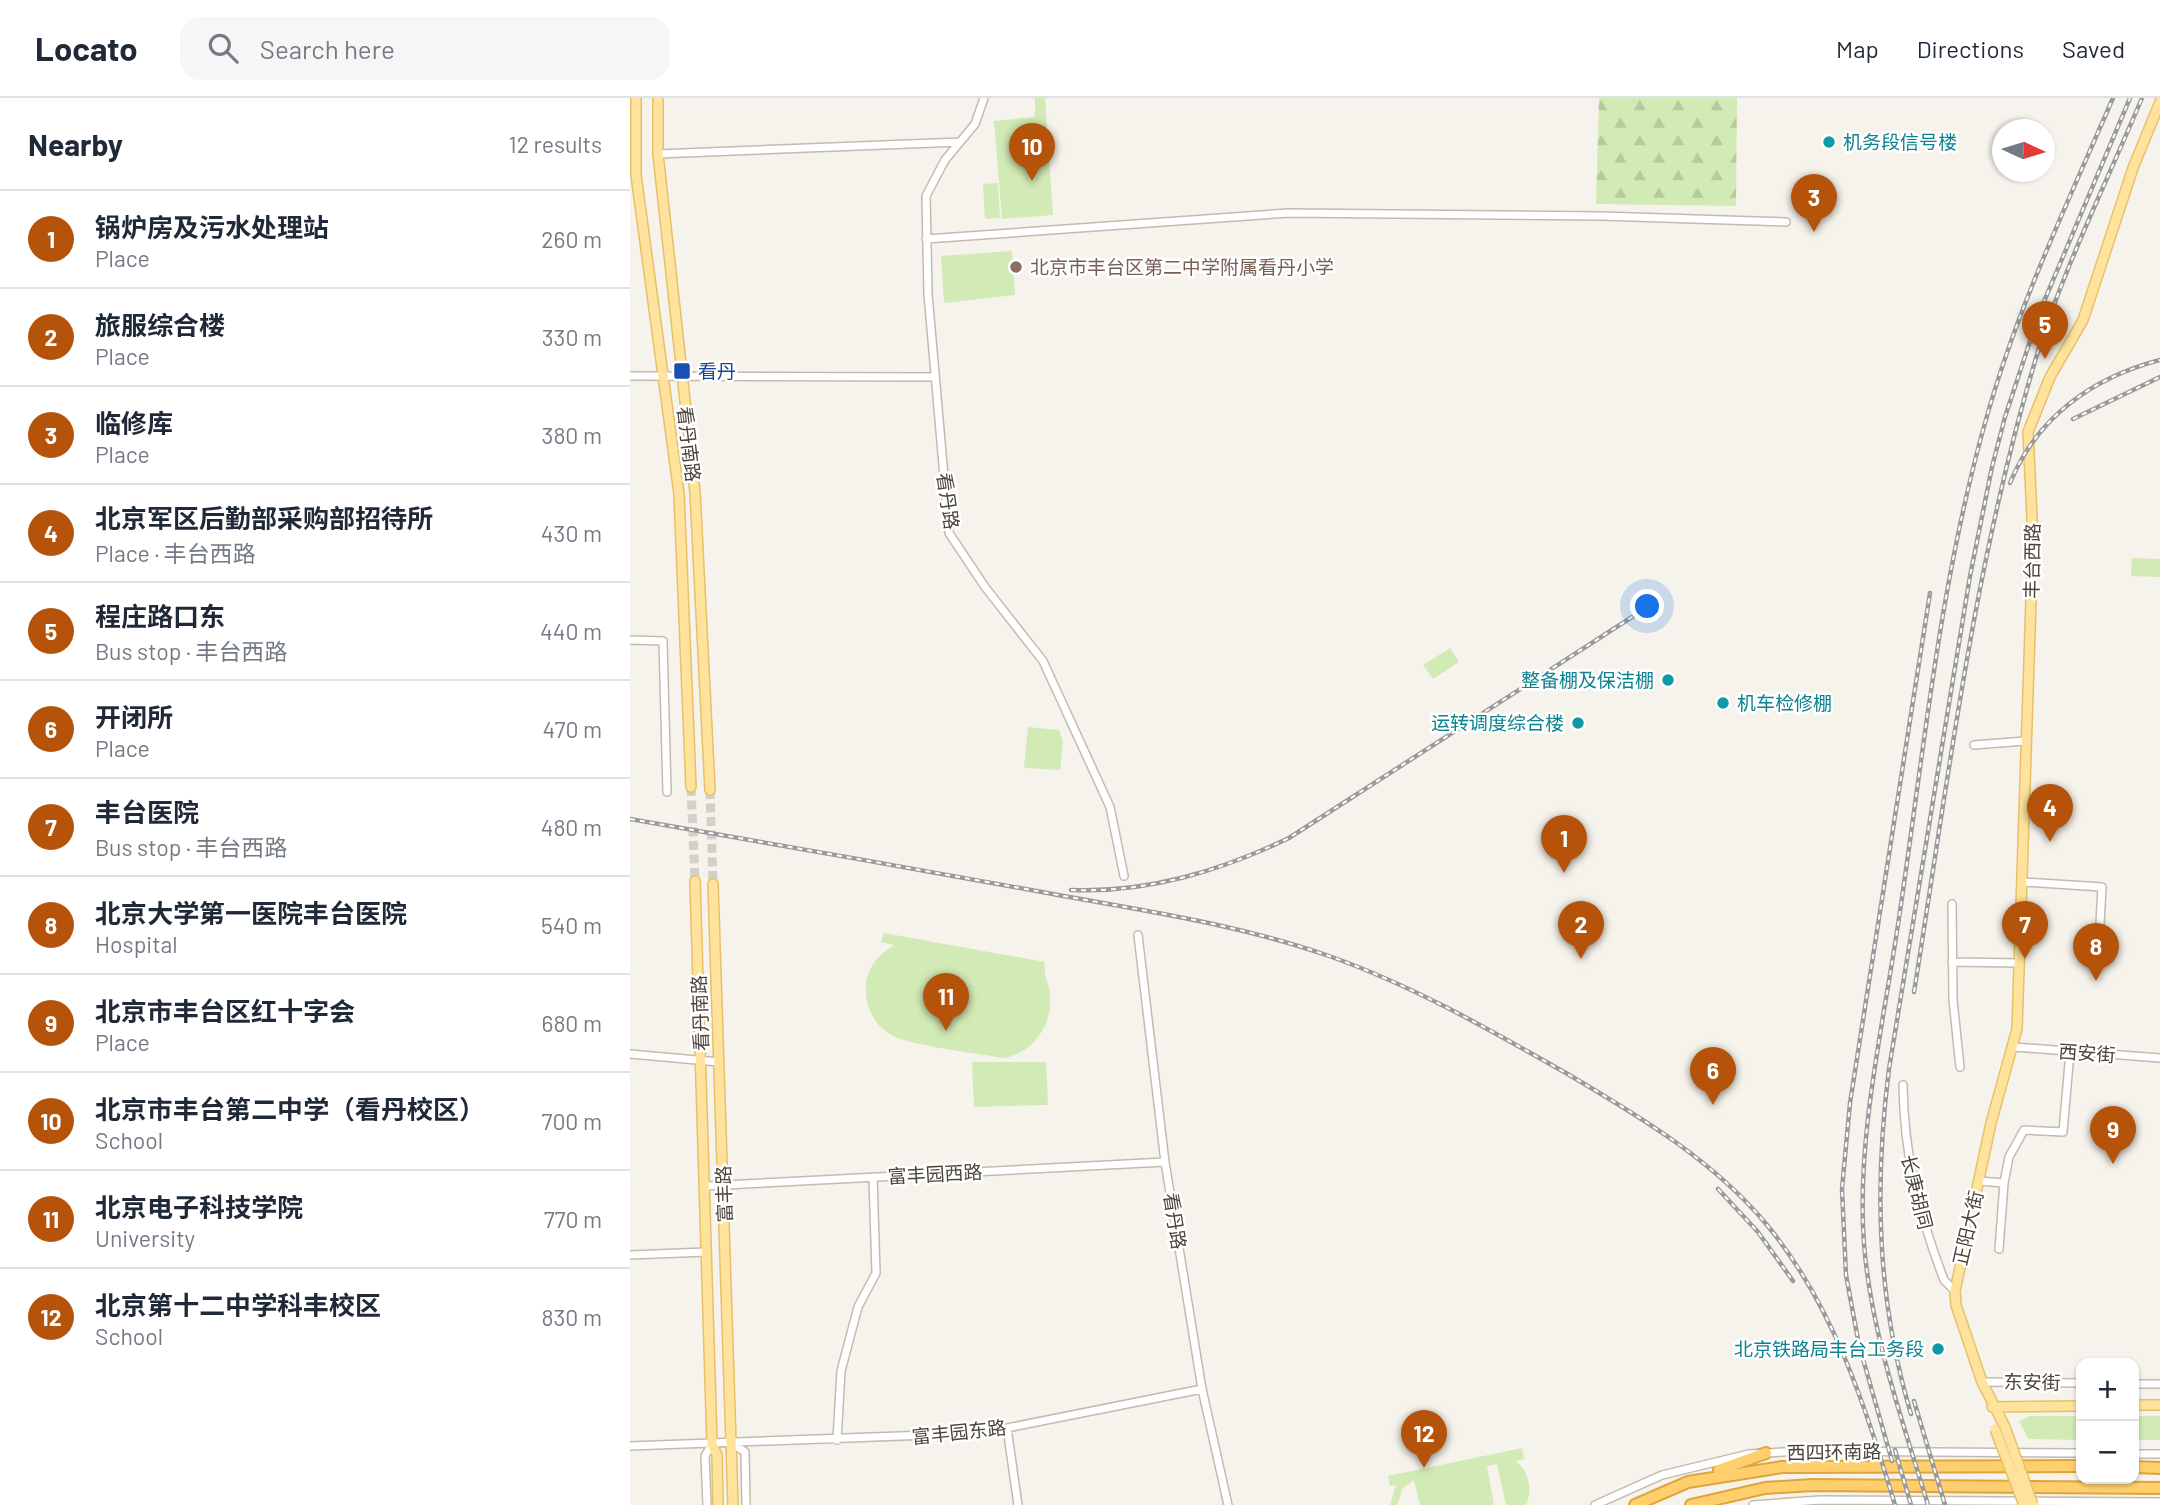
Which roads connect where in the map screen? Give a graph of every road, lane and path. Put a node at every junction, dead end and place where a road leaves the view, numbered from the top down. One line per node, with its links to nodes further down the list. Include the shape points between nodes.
1 (636, 98): 11 (main road, 看丹南路, via 636,175)
2 (657, 98): 6 (main road, 看丹南路)
3 (984, 98): 5 (street, 看丹路, via 975,124)
4 (2160, 102): 14 (main road, 丰台西路, via 2133,168 2084,320 2043,391 2028,432 2034,539)
5 (960, 142): 6 (street); 8 (street, 看丹路, via 926,196)
6 (658, 154): 9 (main road, 看丹南路)
7 (1786, 222): 8 (street, via 1288,213)
8 (926, 239): 12 (street, 看丹路)
9 (680, 375): 11 (street); 12 (street); 17 (main road, 看丹南路, via 695,492)
10 (630, 376): 11 (street)
11 (663, 377): 16 (main road, 看丹南路, via 679,494)
12 (935, 377): 19 (street, 看丹路, via 949,533 1043,661 1110,807)
13 (630, 640): 18 (street, via 663,641)
14 (2025, 741): 15 (street); 21 (main road, 丰台西路)
15 (1974, 745)
16 (691, 787)
17 (710, 790)
18 (667, 792)
19 (1124, 876)
20 (695, 881): 32 (main road, 看丹南路)
21 (2023, 882): 24 (street, via 2102,887); 27 (main road, 丰台西路)
22 (713, 884): 33 (main road, 富丰路)
23 (1952, 904): 26 (street)
24 (2100, 924)
25 (1138, 935): 36 (street, 看丹路)
26 (1952, 962): 27 (street); 34 (street)
27 (2021, 963): 28 (main road, 丰台西路)
28 (2014, 1047): 29 (street, 西安街); 38 (main road, 正阳大街)
29 (2070, 1052): 31 (street, 西安街); 39 (street, via 2063,1132 2024,1130 2009,1157)
30 (630, 1054): 32 (street)
31 (2160, 1058)
32 (702, 1061): 33 (street); 41 (main road, 富丰路)
33 (719, 1062): 40 (main road, 富丰路)
34 (1960, 1067)
35 (1903, 1085): 45 (street, 长庚胡同, via 1912,1186 1944,1280)
36 (1165, 1162): 37 (street, 富丰园西路); 50 (street, 看丹路)
37 (873, 1177): 40 (street, 富丰园西路); 57 (street, via 876,1273 858,1307 841,1371)
38 (1979, 1181): 39 (street); 45 (main road, 正阳大街)
39 (2004, 1184): 42 (street)
40 (723, 1185): 41 (street, 富丰园西路); 58 (main road, 富丰路)
41 (705, 1186): 43 (main road, 富丰路)
42 (1998, 1250)
43 (706, 1252): 44 (street); 59 (main road, 富丰路)
44 (630, 1255)
45 (1955, 1291): 46 (main road, 正阳大街)
46 (1982, 1382): 47 (street, 东安街); 54 (main road, 正阳大街)
47 (2076, 1383)
48 (2139, 1384): 49 (street)
49 (2160, 1384)
50 (1202, 1390): 55 (street, 富丰园东路); 76 (street, 看丹路)
51 (2139, 1405): 52 (main road)
52 (2160, 1405)
53 (2076, 1406): 54 (main road)
54 (1992, 1407): 56 (main road, 正阳大街)
55 (1007, 1428): 57 (street, 富丰园东路); 75 (street)
56 (2000, 1428): 81 (main road, 正阳大街, bridge); 82 (main road, 正阳大街, bridge)
57 (837, 1440): 58 (street, 富丰园东路)
58 (733, 1443): 59 (street, 富丰园东路); 73 (main road, 富丰路); 74 (street, via 745,1452)
59 (712, 1444): 60 (street, 富丰园东路); 71 (street, via 705,1456); 72 (main road, 富丰路, via 717,1455)
60 (630, 1446)
61 (1766, 1453): 62 (street, 西四环南路); 68 (highway); 77 (street, 西四环南路, via 1694,1465 1635,1485)
62 (2076, 1453)
63 (2139, 1454): 64 (street)
64 (2160, 1454)
65 (2076, 1466): 68 (highway, 西四环南路, via 1813,1465 1728,1473)
66 (2139, 1467): 67 (highway)
67 (2160, 1468)
68 (1688, 1482): 78 (highway, 西四环南路)
69 (2160, 1488): 79 (highway, 西四环南路, via 1812,1485 1765,1488)
70 (2160, 1502): 80 (street, via 1820,1500)
71 (707, 1505)
72 (718, 1505)
73 (733, 1505)
74 (746, 1505)
75 (1018, 1505)
76 (1228, 1505)
77 (1595, 1505)
78 (1635, 1505)
79 (1691, 1505)
80 (1754, 1505)
81 (2024, 1505)
82 (2033, 1505)

